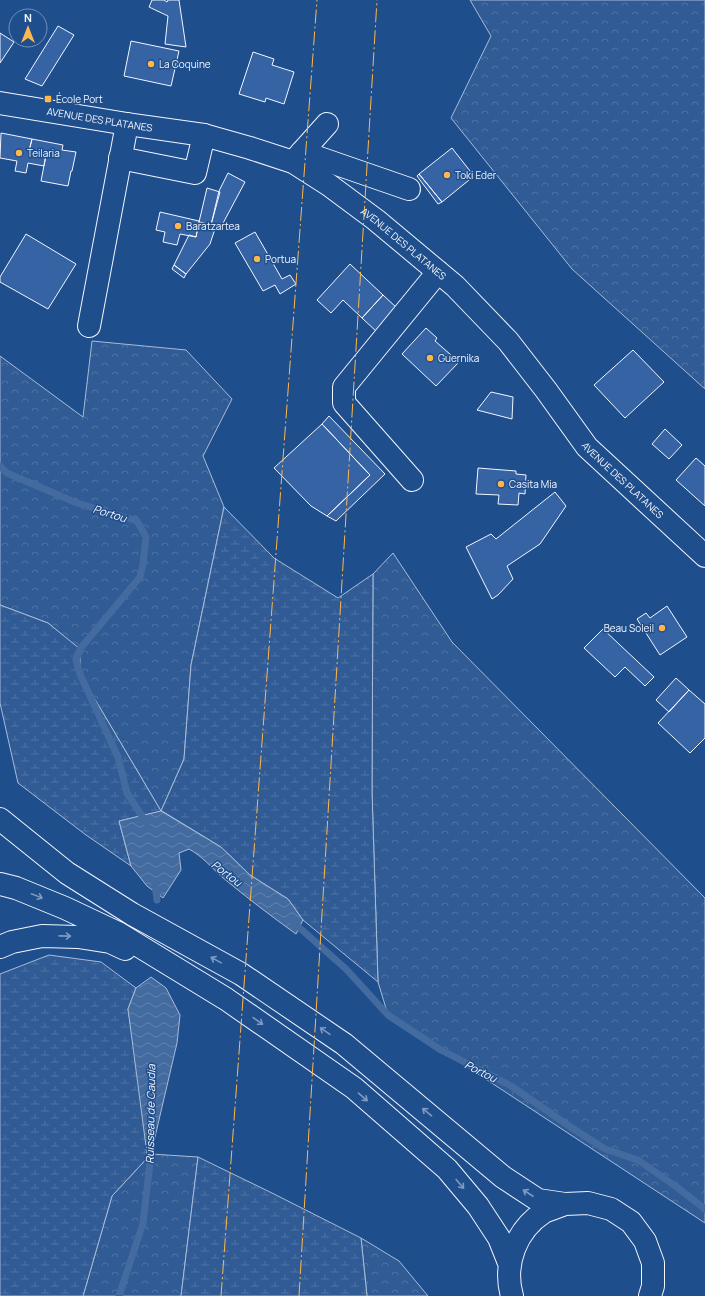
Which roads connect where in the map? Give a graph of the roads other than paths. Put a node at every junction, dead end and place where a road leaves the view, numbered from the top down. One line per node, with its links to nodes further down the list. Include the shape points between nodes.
1 (0, 103): 2 (main road, AVENUE DES PLATANES)
2 (127, 124): 4 (main road, AVENUE DES PLATANES); 6 (main road)
3 (327, 124): 5 (main road)
4 (204, 135): 5 (main road, AVENUE DES PLATANES, via 250,148); 6 (main road, via 195,173)
5 (297, 157): 7 (main road); 8 (main road, AVENUE DES PLATANES)
6 (120, 158): 9 (main road)
7 (409, 189)
8 (438, 272): 10 (main road, via 344,387 344,403); 11 (main road, AVENUE DES PLATANES, via 508,341 588,448)
9 (89, 326)
10 (412, 480)
11 (705, 556)
12 (0, 819): 16 (main road, one-way to 12, via 538,1200 503,1177 344,1044 241,974 132,914 67,873)
13 (0, 884): 15 (main road, one-way to 15, via 65,908 118,933)
14 (0, 947): 15 (main road, one-way to 15, via 42,936 78,937 110,942)
15 (226, 999): 17 (main road, one-way to 17, via 354,1088 447,1169 478,1206 499,1238)
16 (565, 1204): 17 (main road, via 545,1212 528,1225 516,1243); 19 (main road, via 588,1203 611,1209 631,1222 645,1241 653,1263 653,1286)
17 (510, 1263): 18 (main road)
18 (511, 1296)
19 (650, 1296)

